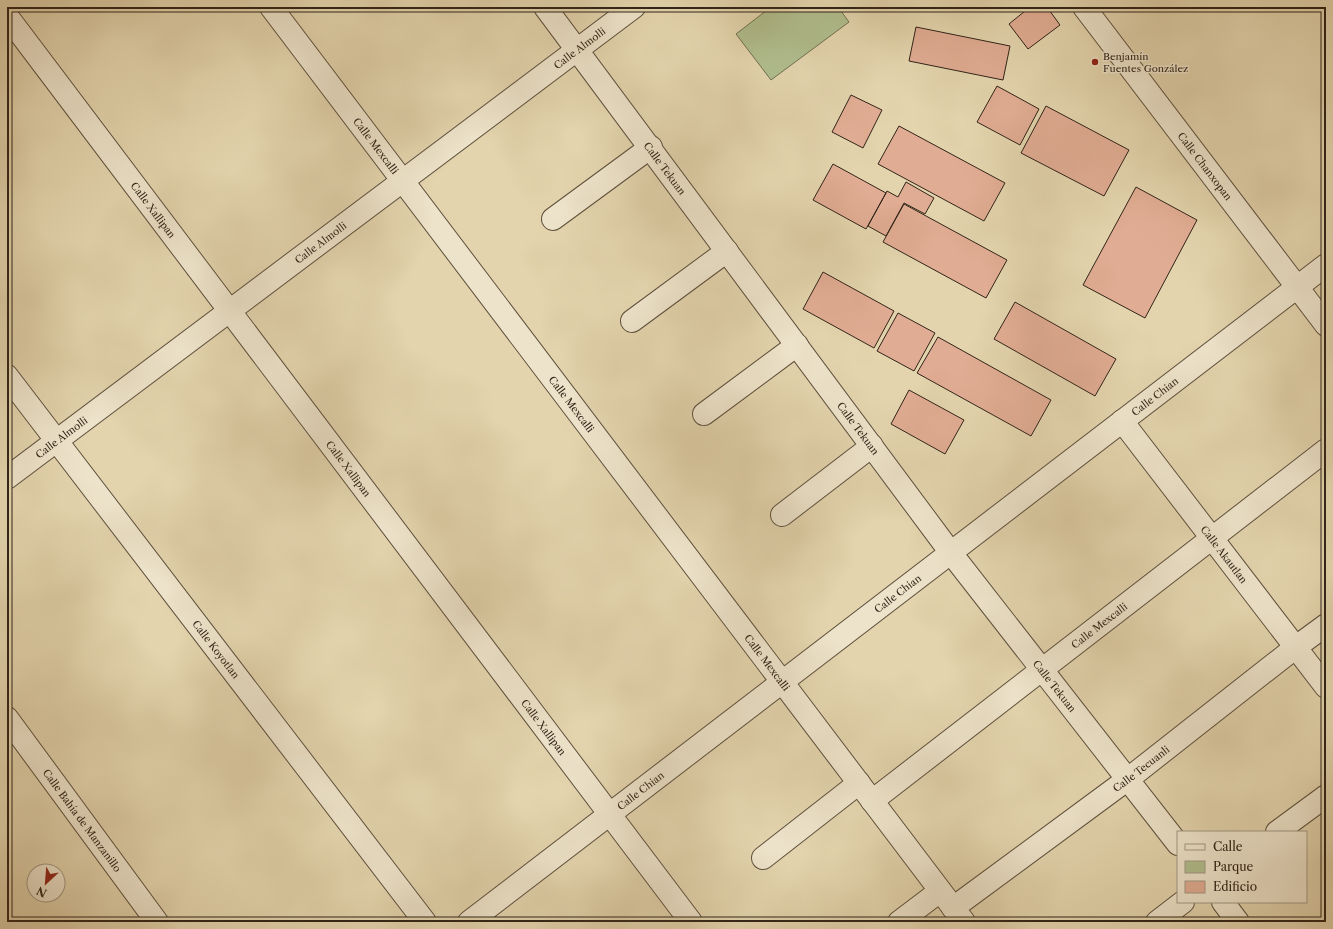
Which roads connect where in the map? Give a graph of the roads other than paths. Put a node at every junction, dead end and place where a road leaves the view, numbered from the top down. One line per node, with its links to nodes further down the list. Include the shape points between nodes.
1 (271, 7): 8 (street, Calle Mexcalli)
2 (545, 7): 6 (street, Calle Tekuan)
3 (634, 7): 6 (street, Calle Almolli)
4 (1084, 7): 12 (street, Calle Chanxopan)
5 (7, 16): 13 (street, Calle Xallipan)
6 (578, 49): 7 (street, Calle Tekuan); 8 (street, Calle Almolli)
7 (651, 148): 9 (street); 10 (street, Calle Tekuan)
8 (402, 181): 13 (street, Calle Almolli); 30 (street, Calle Mexcalli)
9 (553, 219)
10 (727, 250): 14 (street); 16 (street, Calle Tekuan)
11 (1326, 265): 12 (street, Calle Chian)
12 (1297, 288): 15 (street, Calle Chanxopan); 19 (street, Calle Chian)
13 (230, 311): 20 (street, Calle Almolli); 37 (street, Calle Xallipan)
14 (632, 320)
15 (1326, 325)
16 (797, 345): 18 (street); 21 (street, Calle Tekuan)
17 (7, 376): 20 (street, Calle Koyotlan)
18 (704, 414)
19 (1122, 421): 25 (street, Calle Akautlan); 26 (street, Calle Chian)
20 (56, 441): 23 (street, Calle Almolli); 45 (street, Calle Koyotlan)
21 (872, 446): 24 (street); 26 (street, Calle Tekuan)
22 (1326, 450): 25 (street, Calle Mexcalli)
23 (7, 478)
24 (782, 514)
25 (1212, 538): 28 (street, Calle Akautlan); 29 (street, Calle Mexcalli)
26 (951, 553): 29 (street, Calle Tekuan); 30 (street, Calle Chian)
27 (1326, 625): 28 (street, Calle Tecuanli)
28 (1296, 647): 31 (street, Calle Akautlan); 33 (street, Calle Tecuanli)
29 (1043, 669): 33 (street, Calle Tekuan); 36 (street, Calle Mexcalli)
30 (782, 682): 34 (street, Calle Mexcalli); 37 (street, Calle Chian)
31 (1326, 687)
32 (7, 718): 44 (street, Calle Bahía de Manzanillo)
33 (1128, 779): 39 (street, Calle Tekuan); 43 (street, Calle Tecuanli)
34 (859, 783): 36 (street, Calle Mexcalli); 40 (street)
35 (1326, 796): 38 (street)
36 (872, 801): 43 (street, Calle Mexcalli)
37 (610, 814): 46 (street, Calle Chian); 47 (street, Calle Xallipan)
38 (1278, 831)
39 (1177, 843)
40 (763, 858)
41 (1182, 903): 49 (street)
42 (1224, 903): 50 (street)
43 (952, 907): 48 (street, Calle Tecuanli)
44 (157, 922)
45 (425, 922)
46 (469, 922)
47 (691, 922)
48 (899, 922)
49 (1157, 922)
50 (1238, 922)

